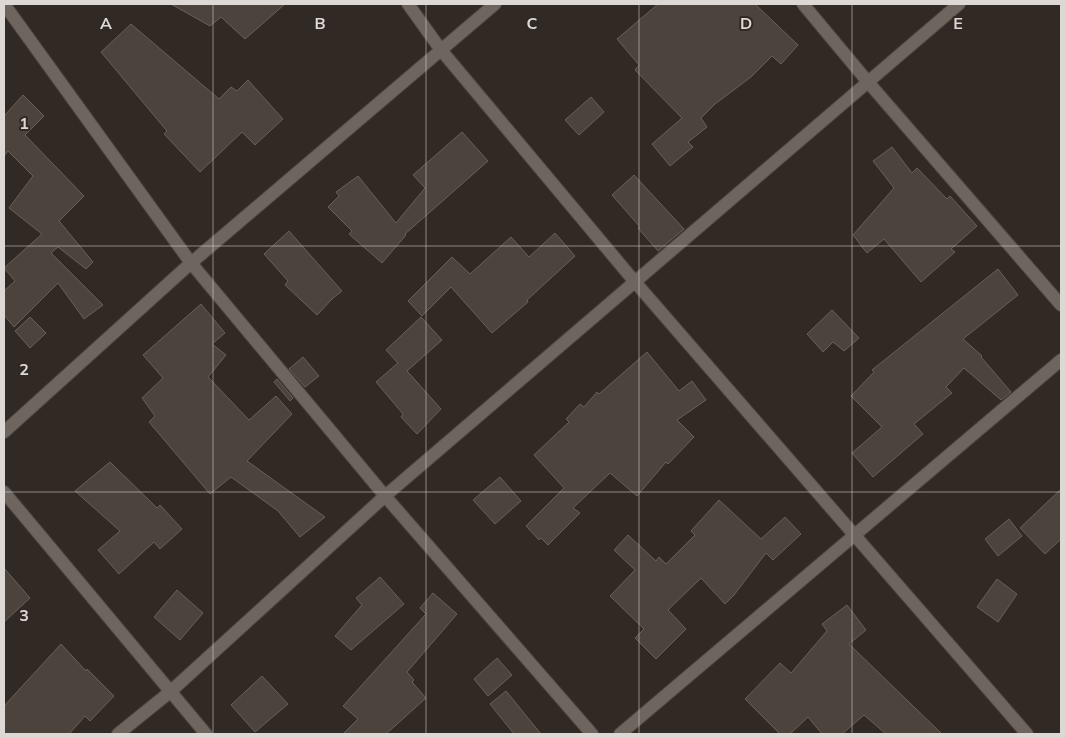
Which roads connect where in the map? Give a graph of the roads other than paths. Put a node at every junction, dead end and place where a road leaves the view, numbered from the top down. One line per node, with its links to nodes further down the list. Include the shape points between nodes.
1 (4, 4): 8 (street)
2 (408, 4): 6 (street)
3 (495, 4): 6 (street)
4 (804, 4): 7 (street)
5 (959, 4): 7 (street)
6 (441, 50): 8 (street); 9 (street)
7 (868, 82): 9 (street); 10 (street)
8 (191, 263): 12 (street); 14 (street)
9 (634, 282): 14 (street); 15 (street)
10 (1061, 305)
11 (1061, 360): 15 (street)
12 (4, 432)
13 (4, 492): 16 (street)
14 (385, 496): 16 (street); 19 (street)
15 (855, 536): 20 (street); 21 (street)
16 (170, 692): 17 (street); 18 (street)
17 (118, 734)
18 (206, 734)
19 (592, 734)
20 (620, 734)
21 (1027, 734)

